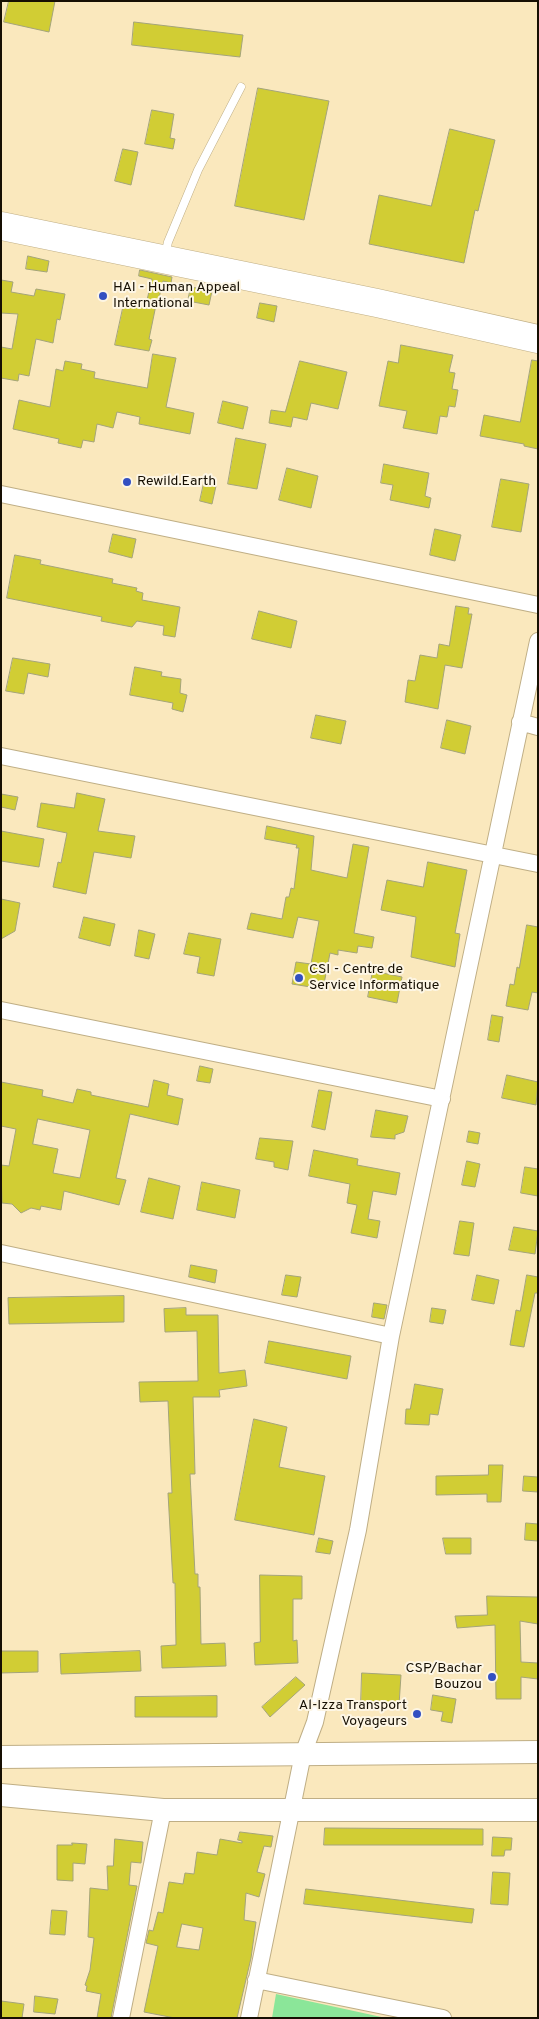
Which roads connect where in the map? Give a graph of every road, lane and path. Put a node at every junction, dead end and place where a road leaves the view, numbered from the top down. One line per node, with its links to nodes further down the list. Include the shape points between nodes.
1 (241, 87): 4 (lane, via 198,170)
2 (1, 208): 4 (highway)
3 (1, 226): 4 (highway)
4 (166, 251): 5 (highway); 6 (highway)
5 (538, 320)
6 (538, 339)
7 (1, 494): 8 (street)
8 (538, 605)
9 (538, 641): 10 (street)
10 (520, 722): 11 (street); 13 (street)
11 (538, 727)
12 (1, 756): 13 (street)
13 (494, 856): 14 (street); 16 (street)
14 (538, 864)
15 (1, 1010): 16 (street)
16 (442, 1099): 18 (street)
17 (1, 1253): 18 (street)
18 (391, 1336): 20 (street, via 358,1530 315,1722)
19 (538, 1752): 20 (street)
20 (303, 1754): 21 (street); 24 (street)
21 (1, 1757)
22 (1, 1795): 23 (street)
23 (163, 1810): 24 (street); 27 (street)
24 (291, 1810): 25 (street); 26 (street)
25 (538, 1810)
26 (256, 1980): 28 (street); 29 (street)
27 (121, 2018)
28 (249, 2018)
29 (443, 2018)

